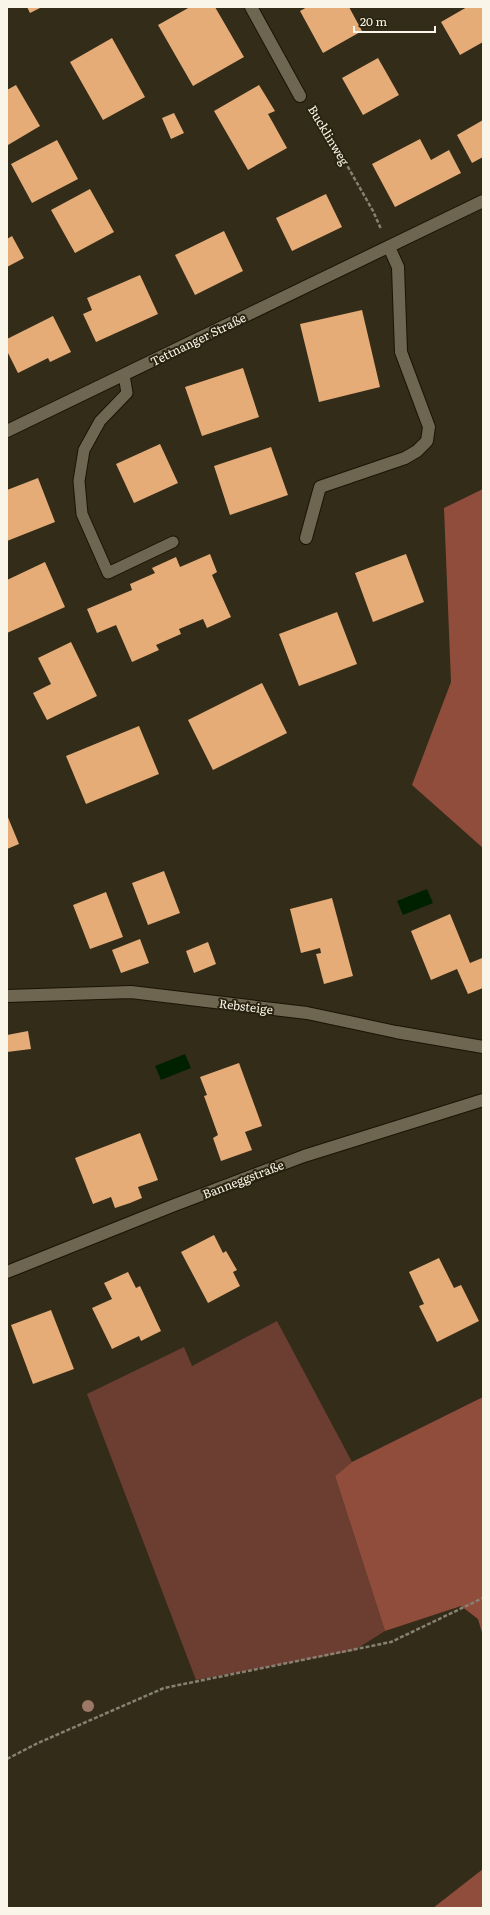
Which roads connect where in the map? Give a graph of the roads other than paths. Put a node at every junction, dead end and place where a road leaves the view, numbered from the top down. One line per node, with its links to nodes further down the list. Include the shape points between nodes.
1 (251, 7): 2 (street, Bucklinweg)
2 (300, 96)
3 (483, 201): 4 (street, Tettnanger Straße)
4 (388, 247): 5 (street, Tettnanger Straße); 7 (street, via 398,267 401,352 429,427 427,441 405,458 320,487)
5 (124, 375): 6 (street, Tettnanger Straße); 8 (lane, via 127,393 100,421 84,450 79,481 82,514 108,573)
6 (7, 431)
7 (306, 538)
8 (173, 542)
9 (7, 996): 10 (street, Rebsteige, via 131,992 307,1013 396,1032)
10 (483, 1046)
11 (483, 1100): 12 (street, Banneggstraße, via 304,1156)
12 (7, 1272)

